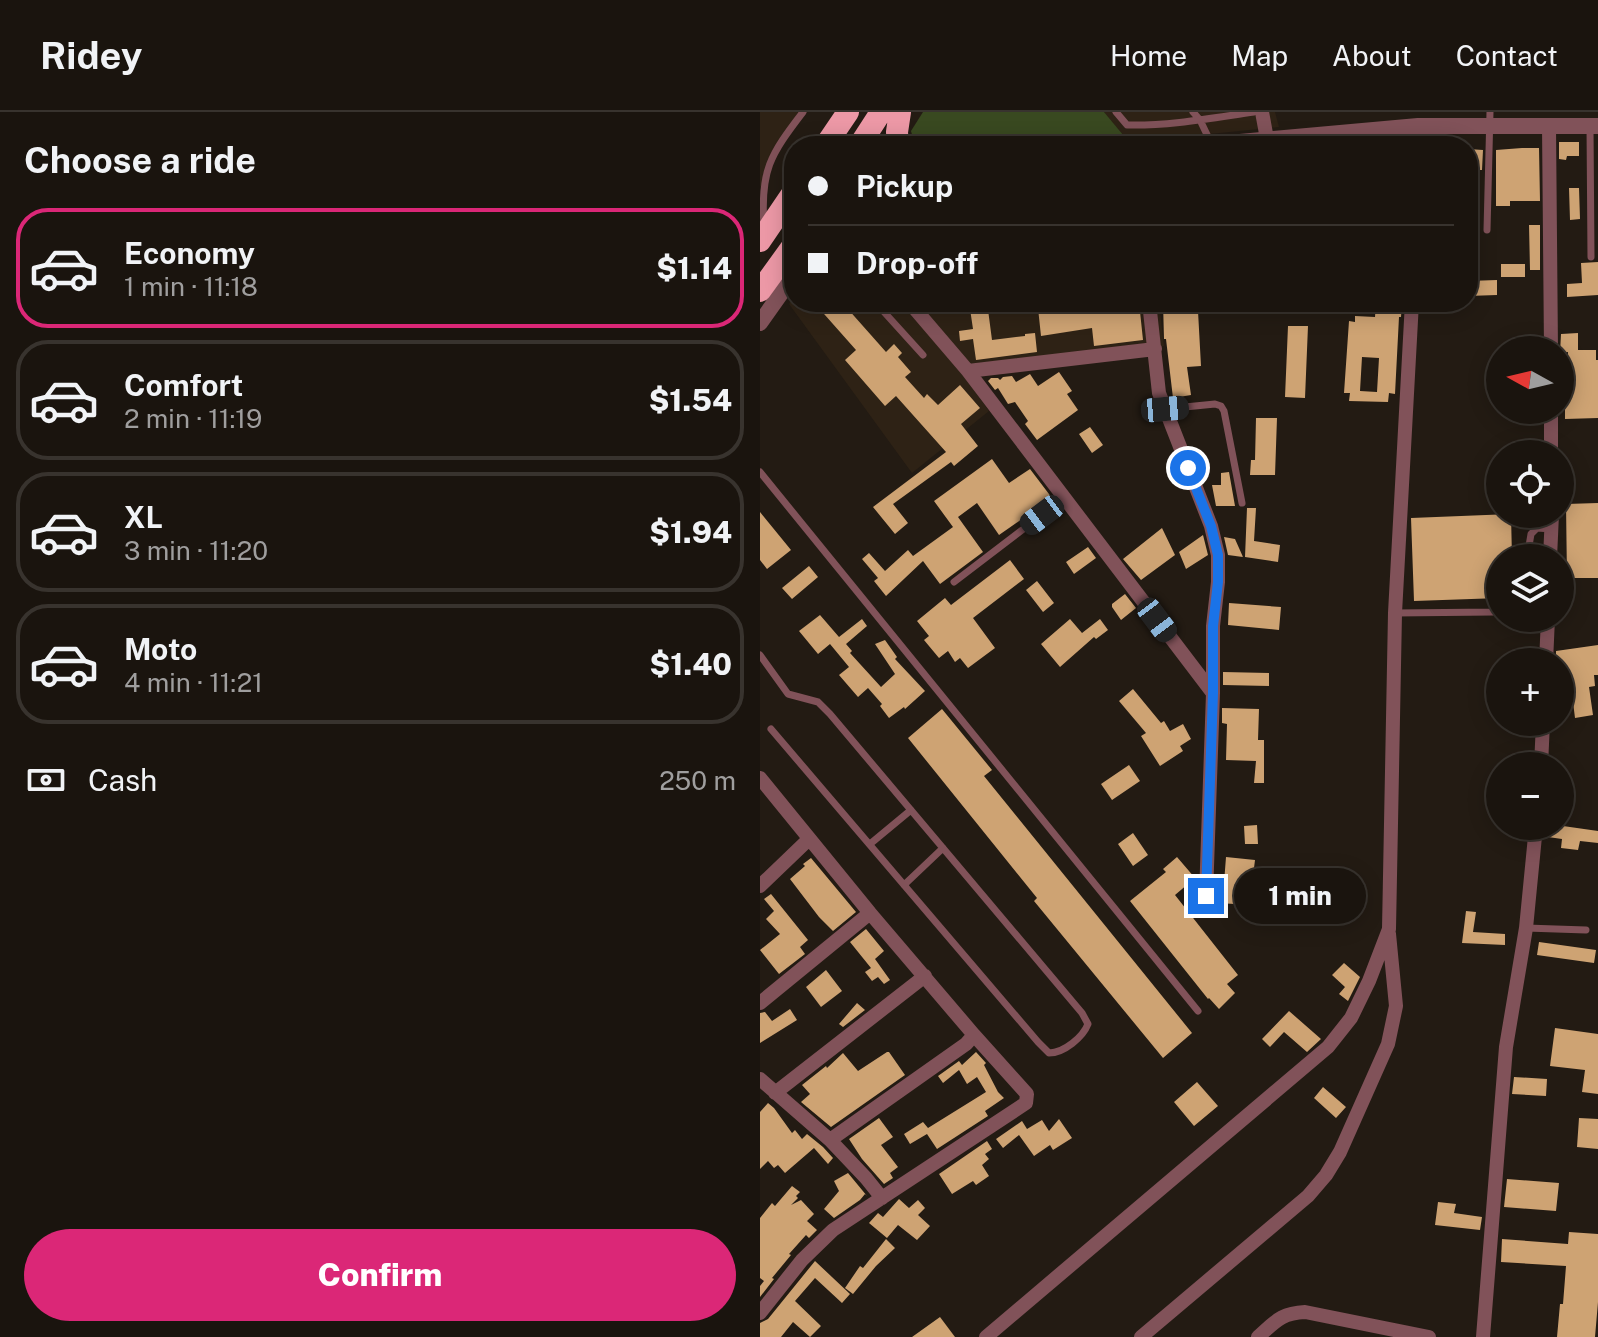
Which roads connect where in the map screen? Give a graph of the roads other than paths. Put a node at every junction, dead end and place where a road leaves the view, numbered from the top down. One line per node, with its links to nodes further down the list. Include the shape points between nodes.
1 (803, 112): 14 (lane)
2 (848, 112): 16 (highway)
3 (881, 112): 17 (highway)
4 (900, 112): 18 (highway)
5 (1116, 112): 10 (lane, via 1127,125)
6 (1193, 112): 10 (lane)
7 (1254, 112): 10 (lane)
8 (1262, 112): 20 (street)
9 (1490, 119): 11 (street); 12 (street); 24 (lane)
10 (1200, 120): 19 (lane)
11 (1418, 126): 21 (street); 22 (street)
12 (1549, 126): 13 (street); 35 (street)
13 (1594, 126): 26 (lane)
14 (784, 136)
15 (784, 136): 25 (lane, via 766,170)
16 (832, 136)
17 (865, 136)
18 (897, 136)
19 (1203, 136)
20 (1266, 136)
21 (1302, 136)
22 (1418, 136)
23 (784, 205): 25 (highway)
24 (1487, 230)
25 (761, 238)
26 (1591, 257)
27 (784, 258): 29 (highway)
28 (784, 289): 34 (street)
29 (760, 291)
30 (884, 312): 37 (lane)
31 (918, 312): 38 (street)
32 (1150, 312): 36 (street)
33 (1411, 312): 45 (street)
34 (760, 323)
35 (1551, 336)
36 (1155, 349): 38 (street); 39 (street)
37 (923, 355)
38 (968, 371): 41 (street)
39 (1165, 409): 42 (lane, via 1221,406); 47 (street, via 1218,555)
40 (760, 472): 64 (lane)
41 (1064, 498): 43 (lane); 47 (street)
42 (1242, 503)
43 (954, 582)
44 (1486, 612): 45 (lane)
45 (1395, 613): 60 (street)
46 (760, 655): 50 (lane, via 788,694 818,702 830,714)
47 (1213, 693): 57 (street)
48 (771, 729): 53 (lane)
49 (760, 778): 51 (street)
50 (911, 810): 53 (lane); 54 (lane)
51 (809, 839): 56 (street); 58 (street)
52 (1535, 840): 59 (street)
53 (870, 844): 55 (lane)
54 (943, 848): 55 (lane); 55 (lane, via 1082,1013 1088,1024 1085,1033 1049,1053)
55 (904, 885)
56 (760, 886)
57 (1206, 896)
58 (870, 913): 62 (street); 63 (street)
59 (1526, 928): 61 (lane); 75 (street, via 1506,1047)
60 (1389, 929): 71 (street, via 1351,1018 1328,1047); 72 (street, via 1396,1006 1388,1044 1340,1152 1308,1196)
61 (1586, 930)
62 (925, 976): 65 (street); 67 (street)
63 (760, 1003)
64 (1198, 1011)
65 (974, 1035): 68 (street); 69 (street, via 1027,1094 1026,1103)
66 (760, 1079): 67 (street)
67 (775, 1093): 68 (street)
68 (830, 1140): 69 (street)
69 (882, 1198): 70 (street, via 833,1230)
70 (761, 1311)
71 (986, 1337)
72 (1141, 1337)
73 (1258, 1337): 74 (street, via 1290,1313 1305,1312)
74 (1429, 1337)
75 (1483, 1337)

